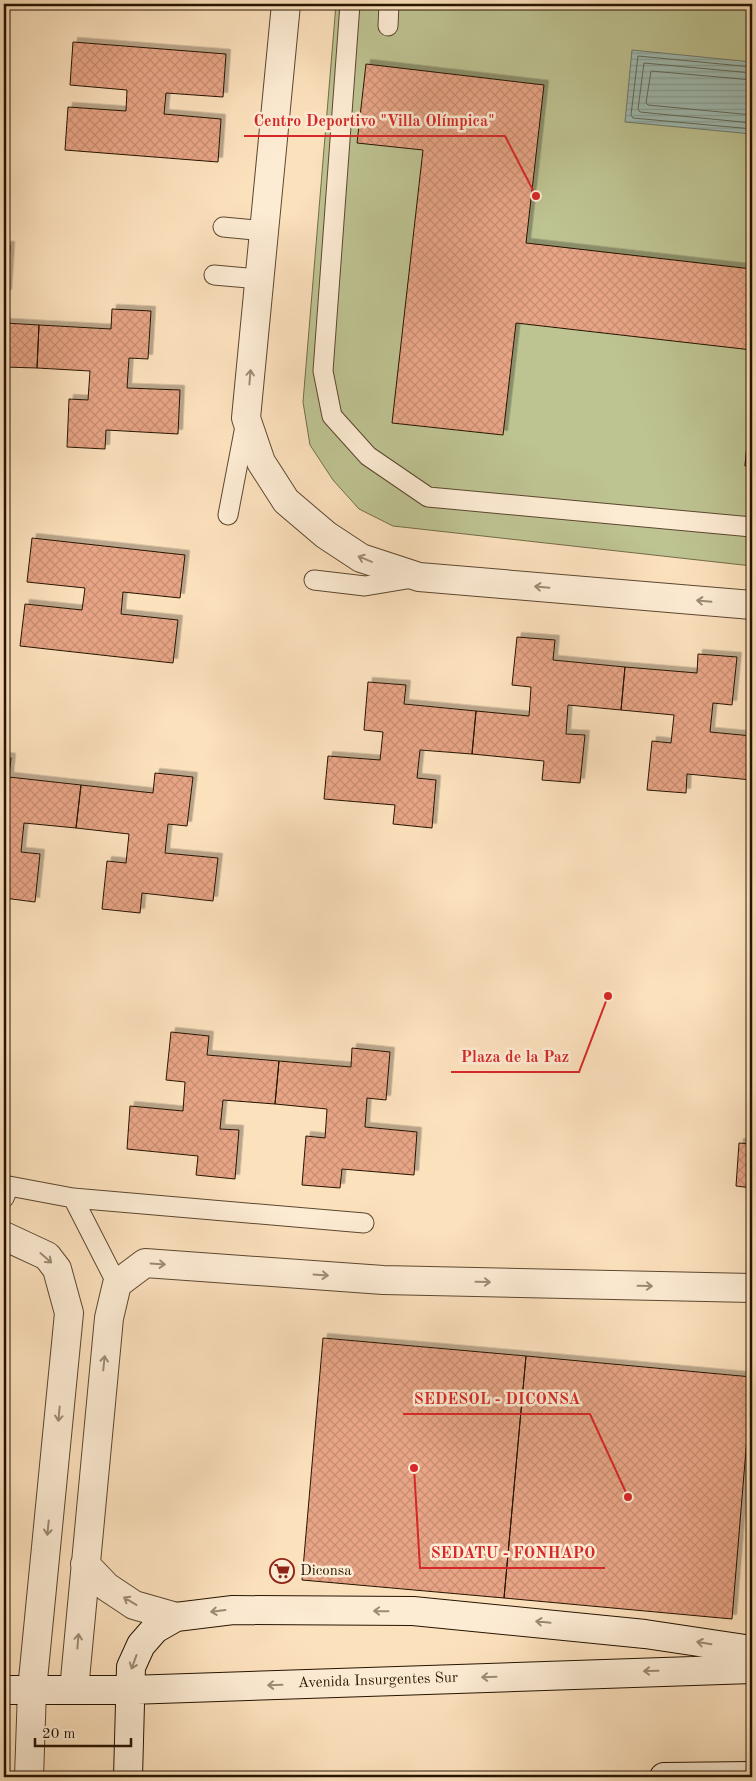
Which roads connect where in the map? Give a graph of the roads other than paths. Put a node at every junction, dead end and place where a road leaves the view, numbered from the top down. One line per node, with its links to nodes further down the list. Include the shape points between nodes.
1 (286, 4): 6 (street)
2 (350, 4): 11 (lane, via 323,371 332,416 368,456 428,497)
3 (389, 4): 4 (lane)
4 (388, 26)
5 (223, 228): 6 (lane)
6 (264, 231): 8 (street)
7 (214, 274): 8 (lane)
8 (260, 279): 9 (street, one-way to 8)
9 (246, 418): 10 (lane); 12 (street, one-way to 9, via 361,558 326,535 286,502 261,462)
10 (228, 515)
11 (752, 527)
12 (420, 577): 13 (lane, via 365,586); 14 (street, one-way to 12)
13 (314, 580)
14 (752, 605)
15 (4, 1198): 16 (lane, via 9,1186)
16 (73, 1198): 17 (lane); 19 (lane)
17 (364, 1223)
18 (4, 1236): 26 (street, one-way to 26, via 47,1256 56,1269 69,1313)
19 (117, 1284): 20 (street, one-way to 20, via 145,1263 383,1280); 21 (street, one-way to 19, via 109,1318)
20 (752, 1288)
21 (85, 1564): 22 (street, one-way to 21, via 134,1605 108,1587); 27 (street, one-way to 21)
22 (176, 1617): 23 (street, one-way to 22, via 636,1632 413,1611 233,1610); 28 (street, one-way to 28, via 155,1629 141,1645 131,1667)
23 (752, 1650)
24 (752, 1669): 28 (street, Avenida Insurgentes Sur, one-way to 28)
25 (4, 1690): 26 (street, Avenida Insurgentes Sur)
26 (32, 1690): 27 (street, Avenida Insurgentes Sur); 30 (street)
27 (74, 1690): 28 (street, Avenida Insurgentes Sur)
28 (129, 1690): 31 (street)
29 (752, 1776): 32 (street)
30 (29, 1777)
31 (128, 1777)
32 (664, 1777)

